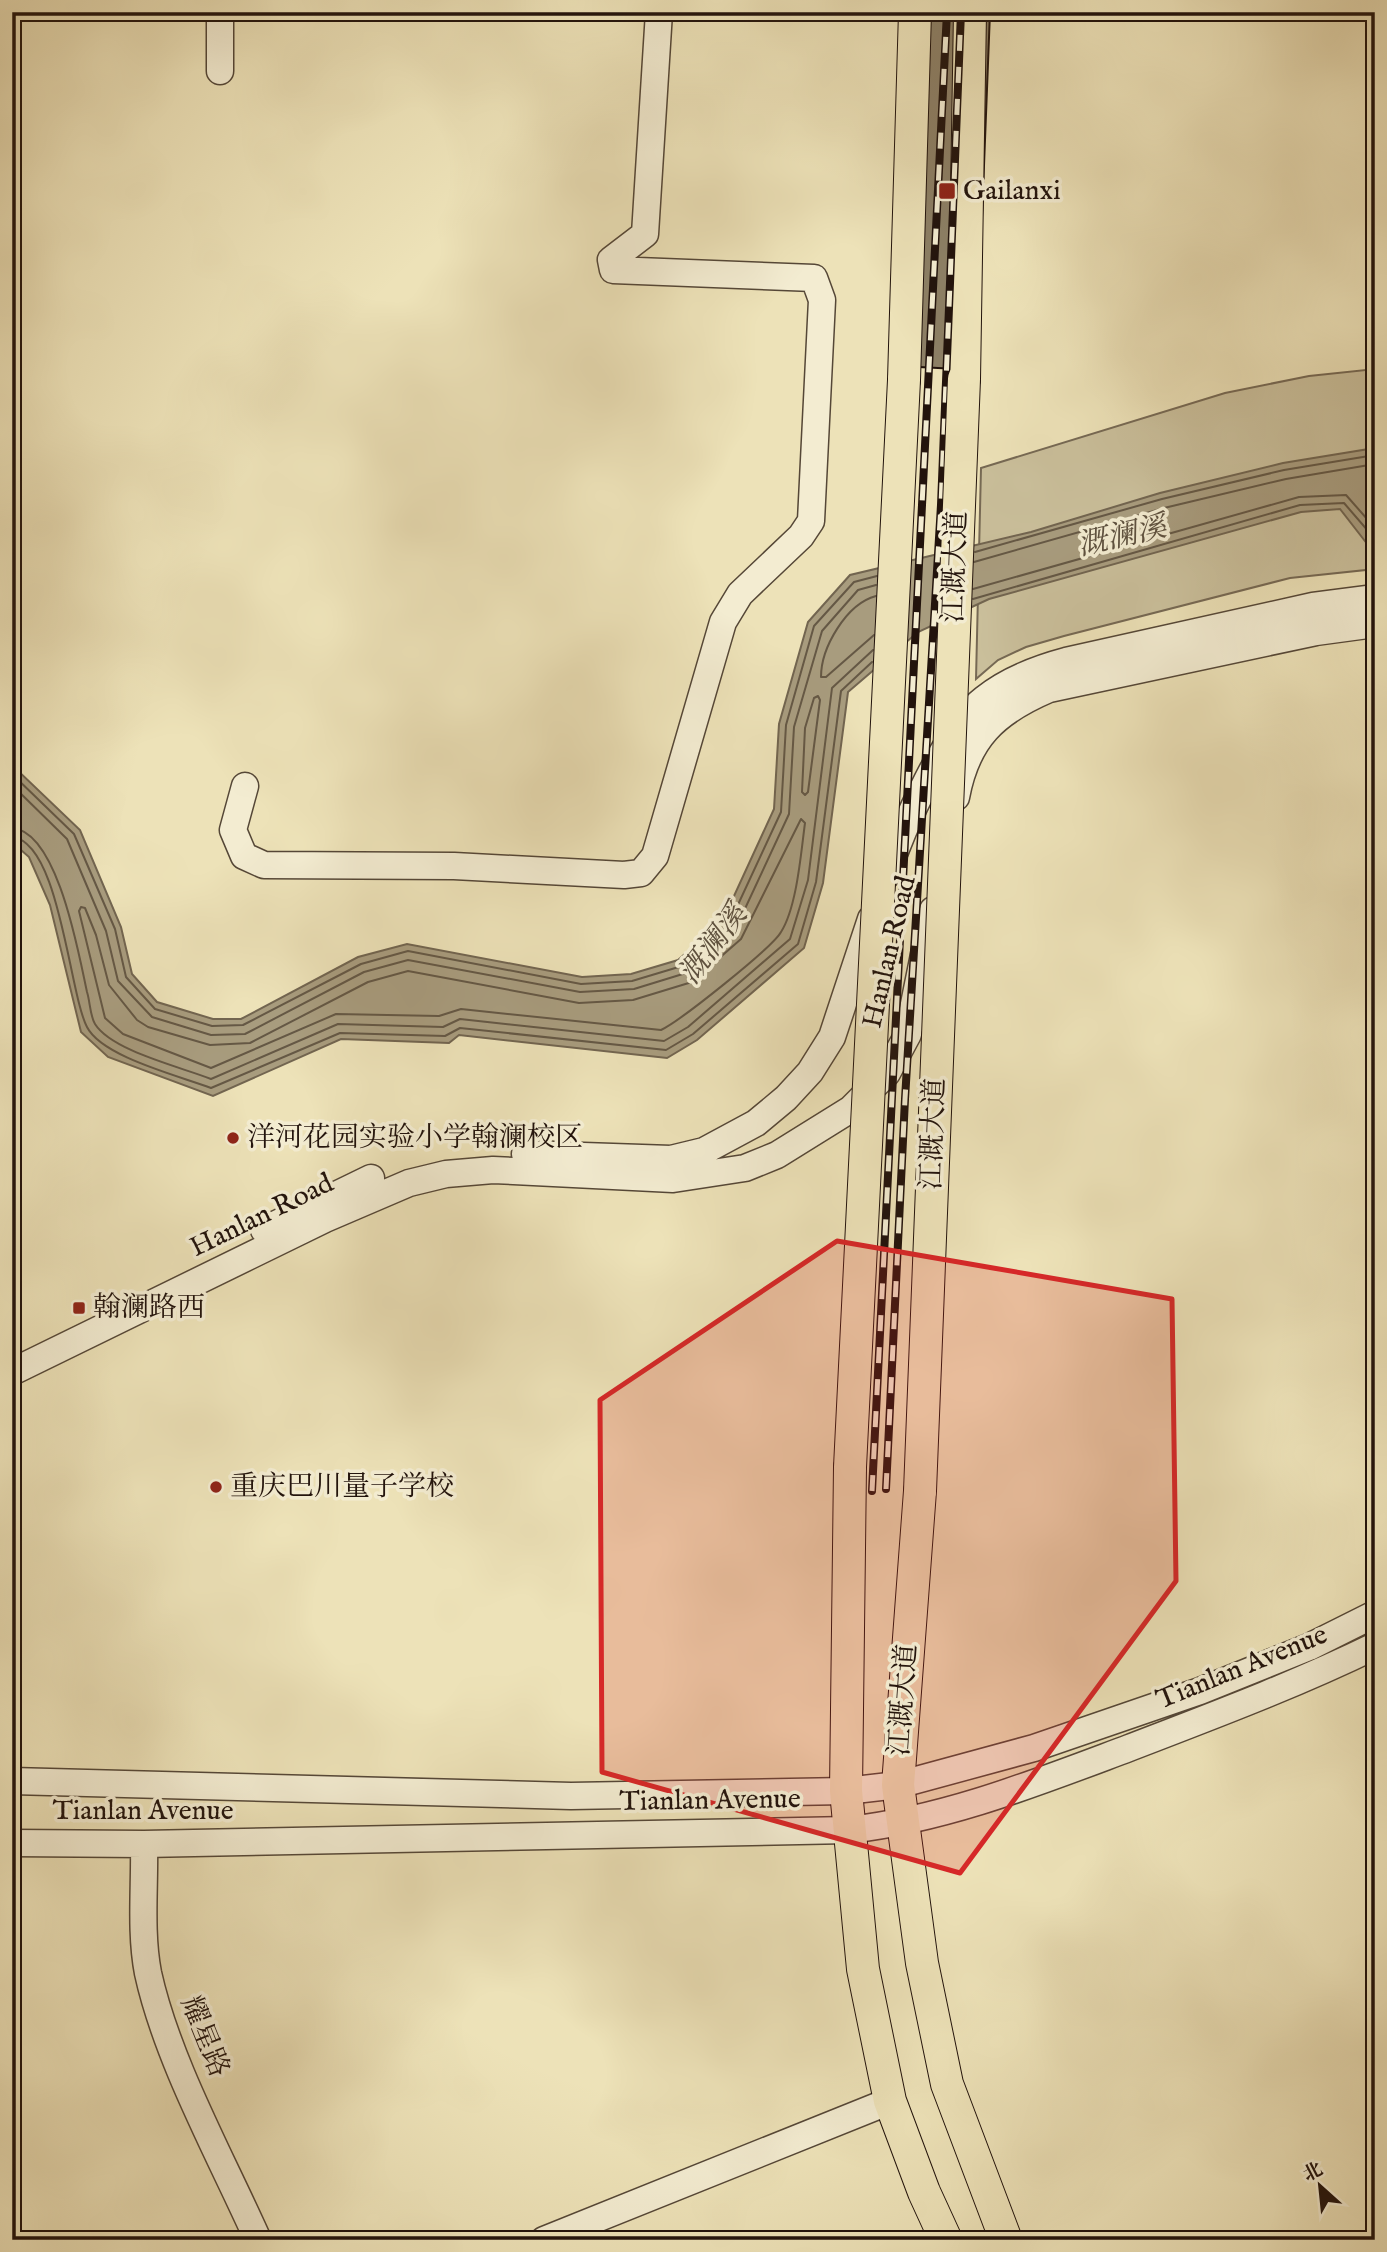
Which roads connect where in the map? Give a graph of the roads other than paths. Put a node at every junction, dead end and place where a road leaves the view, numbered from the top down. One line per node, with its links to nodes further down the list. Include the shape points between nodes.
1 (220, 12): 5 (street)
2 (659, 12): 8 (street, via 645,234 611,260 614,270 814,278 822,300 811,521 740,594 723,622 655,856 641,873 624,875 454,866 264,865 244,856 233,830)
3 (915, 12): 15 (main road, 江溉大道, bridge, via 904,380 850,1467)
4 (970, 12): 14 (main road, 江溉大道, bridge, via 964,379 920,1491)
5 (220, 71)
6 (1375, 598): 9 (street, Hanlan Road, via 1313,606 1066,661 1010,681 981,700 957,729 901,830 832,1037 810,1072 786,1098 731,1139 671,1159 492,1153 441,1157 401,1167 316,1203)
7 (1375, 624): 10 (street, Hanlan Road, via 1316,632 1061,686 997,716 974,743 960,773 908,1034 887,1073 851,1109 777,1155 744,1168 673,1179 493,1170 409,1182)
8 (245, 786)
9 (12, 1355)
10 (12, 1372)
11 (1375, 1614): 14 (street, Tianlan Avenue, via 1309,1647 1200,1691 1034,1748)
12 (1375, 1646): 16 (street, Tianlan Avenue, via 1326,1670 1052,1777)
13 (12, 1781): 15 (street, Tianlan Avenue, via 571,1796)
14 (898, 1785): 15 (street, Tianlan Avenue); 16 (main road, 江溉大道)
15 (846, 1791): 17 (main road, 江溉大道)
16 (902, 1824): 17 (street, Tianlan Avenue); 24 (main road, 江溉大道, via 922,1963 947,2084)
17 (849, 1830): 19 (street, Tianlan Avenue); 20 (main road, 江溉大道, via 863,1969)
18 (12, 1843): 19 (street, Tianlan Avenue)
19 (144, 1844): 21 (street, 耀星路, via 148,1969 156,2004)
20 (890, 2101): 22 (street); 23 (main road, 江溉大道)
21 (258, 2240)
22 (544, 2240)
23 (946, 2240)
24 (1006, 2240)

